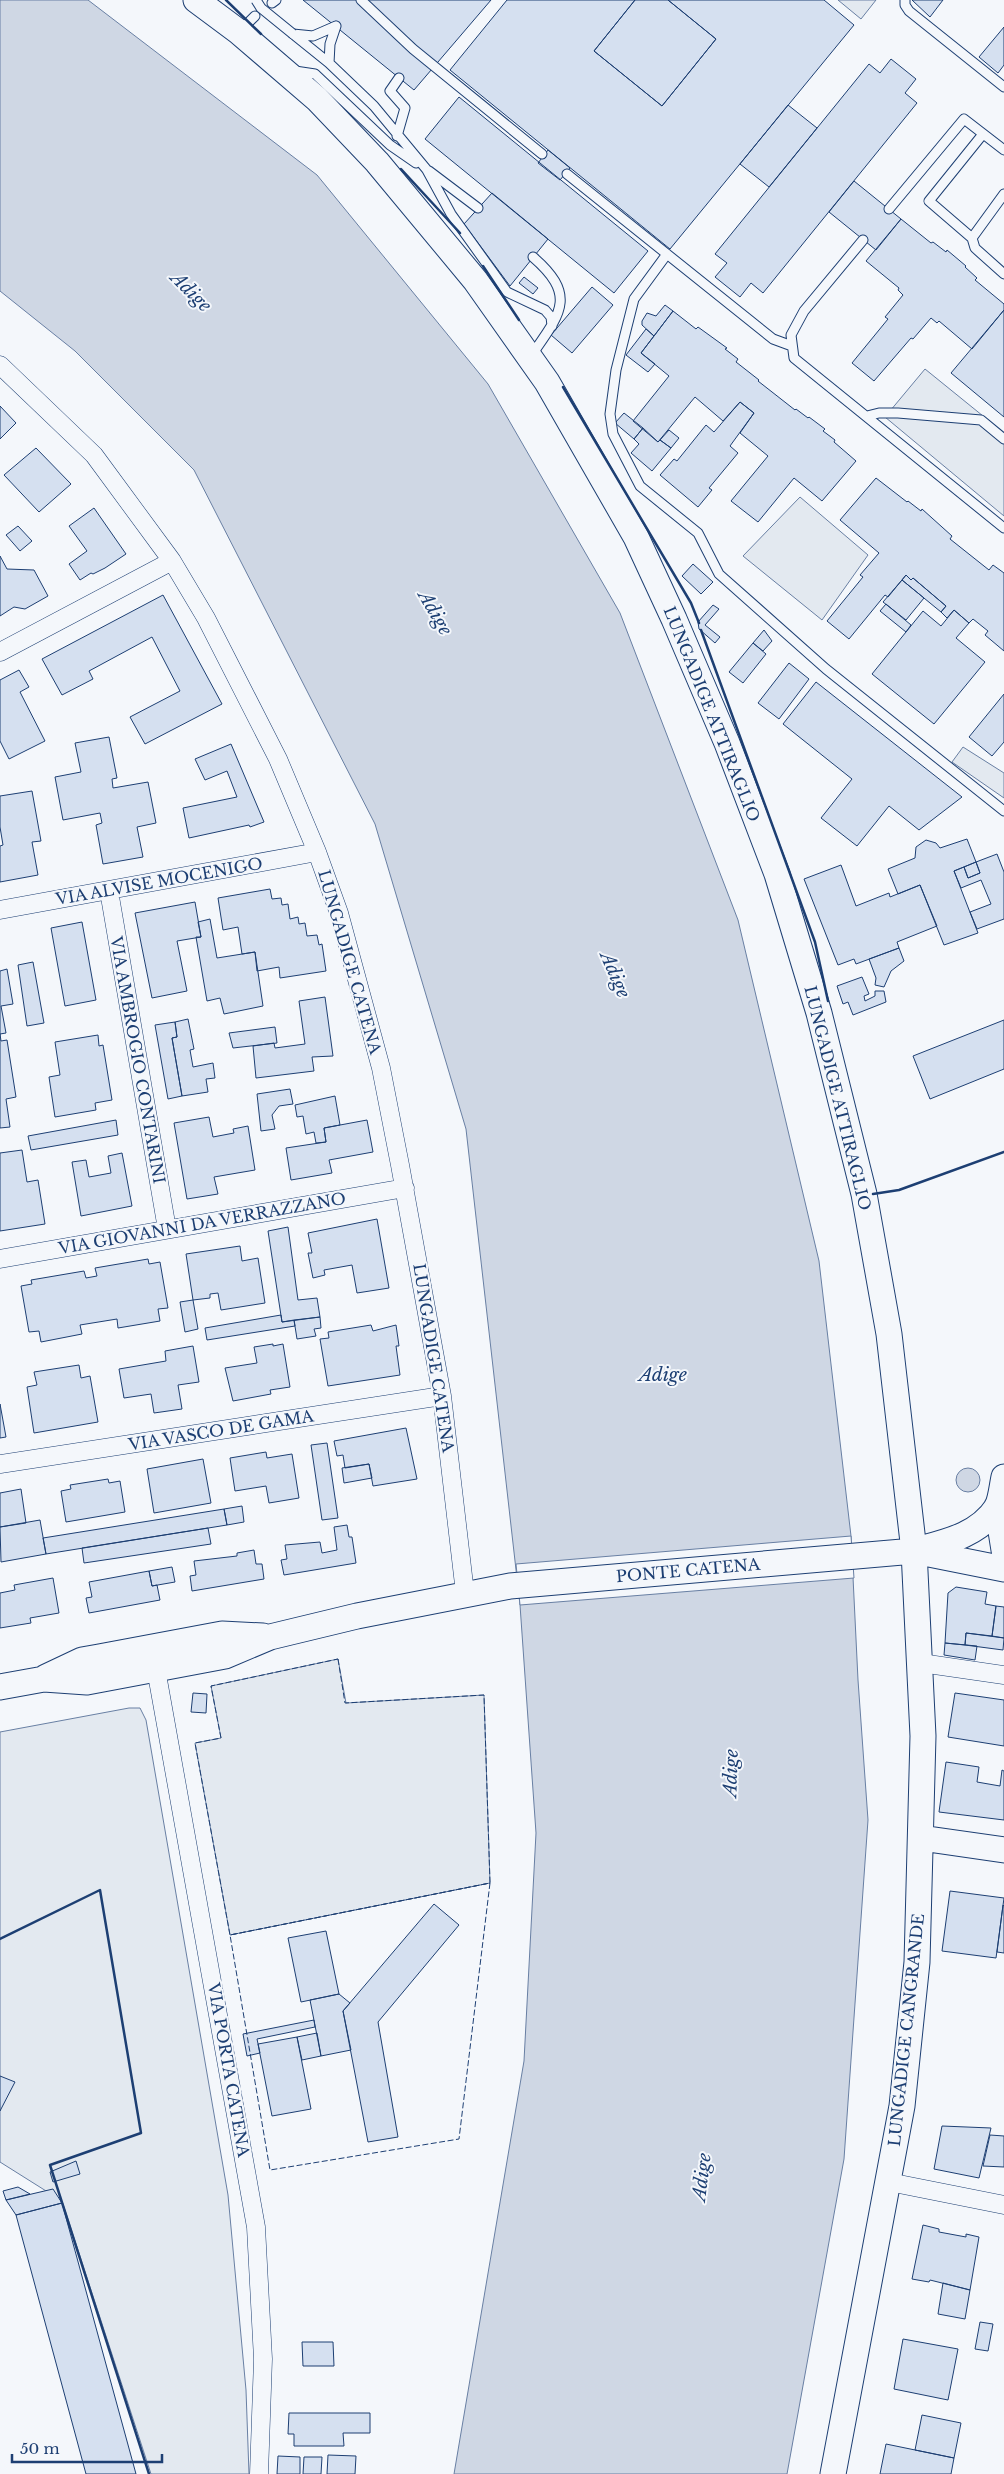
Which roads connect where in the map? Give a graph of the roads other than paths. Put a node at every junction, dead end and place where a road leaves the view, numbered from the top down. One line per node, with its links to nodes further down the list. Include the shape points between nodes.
1 (196, 0): 5 (street, LUNGADIGE ATTIRAGLIO)
2 (256, 0): 6 (lane, bridge, via 261,8)
3 (361, 0): 14 (lane, via 413,49)
4 (905, 0): 10 (lane, via 909,10)
5 (232, 16): 8 (street, LUNGADIGE ATTIRAGLIO)
6 (293, 34): 7 (lane); 7 (lane, via 313,36 336,26 330,44)
7 (330, 63): 12 (lane, via 374,106)
8 (283, 68): 15 (lane, via 315,74 390,145); 27 (street, LUNGADIGE ATTIRAGLIO, via 318,98 395,182 475,280)
9 (399, 78): 12 (lane, via 390,90 405,108)
10 (1004, 87)
11 (983, 134): 13 (lane); 19 (lane, via 964,119); 20 (lane, via 929,201)
12 (397, 136): 15 (lane)
13 (1004, 150)
14 (542, 154)
15 (427, 170): 18 (lane); 25 (lane, via 450,214 507,292 545,310 551,317)
16 (567, 174): 22 (lane)
17 (1004, 194): 20 (lane)
18 (478, 208)
19 (889, 209)
20 (972, 238): 24 (lane, via 975,248)
21 (863, 240): 26 (lane, via 804,311 791,335)
22 (667, 254): 26 (lane, via 773,339); 34 (lane, via 634,299 616,370 610,414 613,434 640,486 698,533 719,574 826,669)
23 (533, 257): 25 (lane, via 559,286 561,305)
24 (1004, 274)
25 (552, 326): 27 (lane)
26 (792, 346): 29 (lane, via 794,358)
27 (530, 357): 45 (street, LUNGADIGE ATTIRAGLIO, via 636,537 727,743 777,874 819,1013 864,1194 889,1334)
28 (0, 365): 32 (street, LUNGADIGE CATENA, via 94,455)
29 (867, 416): 30 (lane, via 879,413 981,420); 31 (lane)
30 (1004, 439)
31 (1004, 528)
32 (172, 561): 33 (street); 35 (street, LUNGADIGE CATENA, via 206,618 278,759)
33 (0, 652)
34 (1004, 811)
35 (317, 852): 36 (street, VIA ALVISE MOCENIGO); 38 (street, LUNGADIGE CATENA, via 339,913 381,1068)
36 (109, 891): 37 (street, VIA ALVISE MOCENIGO); 39 (street, VIA AMBROGIO CONTARINI)
37 (0, 910)
38 (405, 1188): 39 (street, VIA GIOVANNI DA VERRAZZANO); 41 (street, LUNGADIGE CATENA)
39 (167, 1229): 40 (street, VIA GIOVANNI DA VERRAZZANO)
40 (0, 1259)
41 (442, 1396): 42 (street, VIA VASCO DE GAMA); 47 (street, LUNGADIGE CATENA)
42 (0, 1464)
43 (1002, 1489): 44 (street); 45 (street, via 976,1529)
44 (1004, 1550)
45 (914, 1551): 46 (street); 47 (street, PONTE CATENA, via 510,1586); 49 (street, LUNGADIGE CANGRANDE)
46 (1004, 1569)
47 (465, 1593): 48 (street, PONTE CATENA)
48 (270, 1637): 50 (street, via 224,1656); 52 (street, via 222,1634 82,1660)
49 (921, 1663): 51 (street); 54 (street, LUNGADIGE CANGRANDE)
50 (156, 1669): 52 (street, via 87,1682); 58 (street, VIA PORTA CATENA, via 256,2227 263,2358)
51 (1004, 1675)
52 (44, 1679): 53 (street)
53 (0, 1687)
54 (921, 1838): 55 (street); 56 (street, LUNGADIGE CANGRANDE, via 917,1962 902,2106)
55 (1004, 1850)
56 (889, 2182): 57 (street); 59 (street, LUNGADIGE CANGRANDE)
57 (1004, 2205)
58 (260, 2468)
59 (833, 2474)

